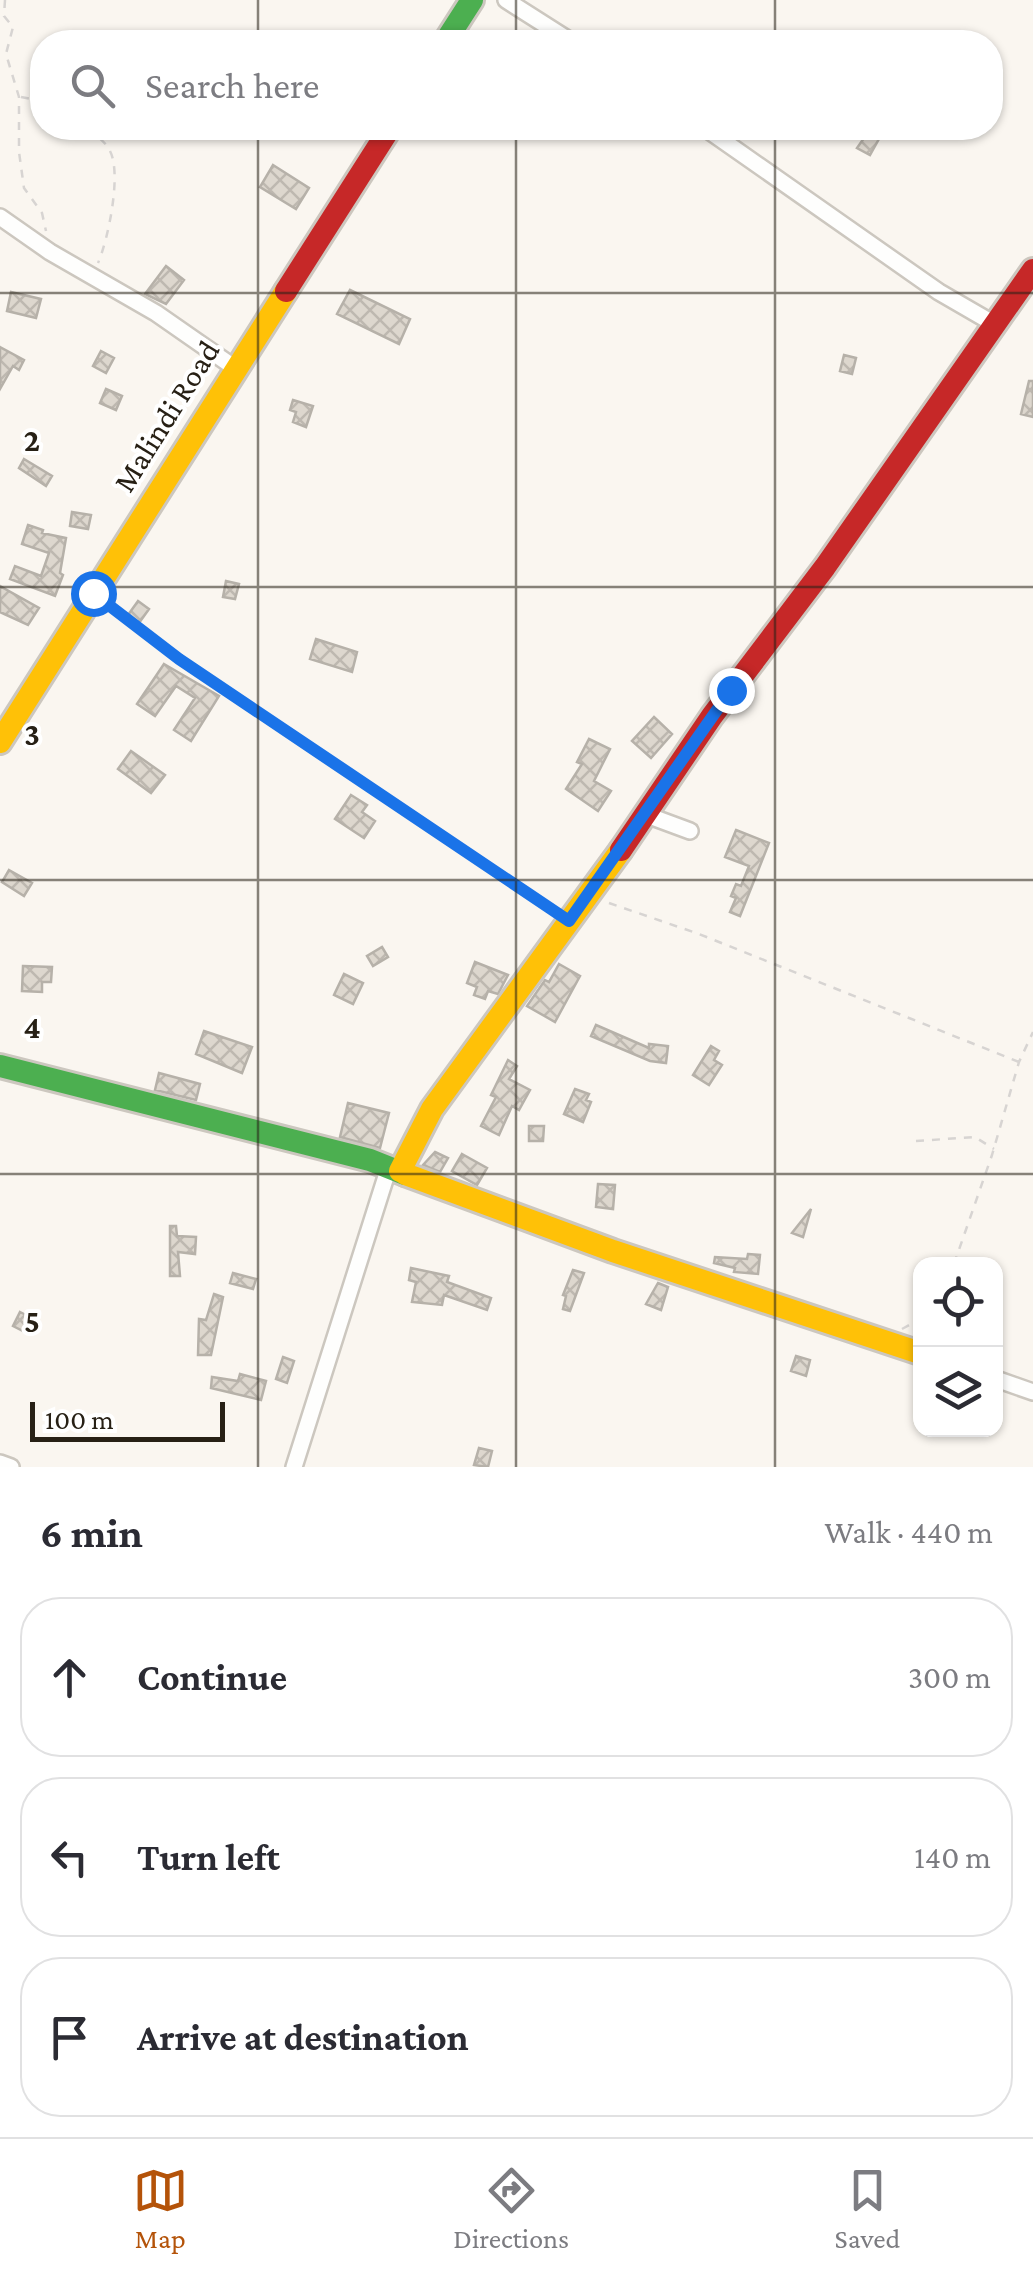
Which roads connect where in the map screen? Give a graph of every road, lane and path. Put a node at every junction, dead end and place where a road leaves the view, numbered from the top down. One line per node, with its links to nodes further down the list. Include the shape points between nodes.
1 (5, 0): 6 (path, via 4,16 13,27 6,54)
2 (472, 0): 4 (main road)
3 (506, 0): 5 (street)
4 (453, 30)
5 (553, 30)
6 (19, 97): 7 (path); 12 (path, via 24,188 42,213)
7 (30, 99)
8 (101, 140): 14 (path, via 115,165 108,239)
9 (382, 140): 16 (main road, Malindi Road)
10 (722, 140): 15 (street)
11 (0, 217): 12 (street)
12 (50, 252): 14 (street)
13 (1033, 270): 15 (main road)
14 (92, 276): 16 (street)
15 (996, 325): 19 (main road)
16 (235, 368): 17 (main road, Malindi Road)
17 (93, 593): 18 (main road, Malindi Road); 22 (path, via 179,659)
18 (0, 742)
19 (644, 814): 20 (street); 21 (main road)
20 (690, 831)
21 (588, 896): 22 (main road); 24 (path)
22 (569, 921): 28 (main road)
23 (1033, 1032): 24 (path)
24 (1019, 1062): 27 (path)
25 (0, 1066): 28 (main road)
26 (916, 1141): 27 (path, via 975,1137)
27 (994, 1150): 29 (path)
28 (394, 1169): 30 (main road, via 613,1252); 35 (street)
29 (956, 1257)
30 (913, 1351)
31 (1003, 1381): 32 (street)
32 (1033, 1392)
33 (0, 1463): 34 (street)
34 (11, 1467)
35 (294, 1467)

